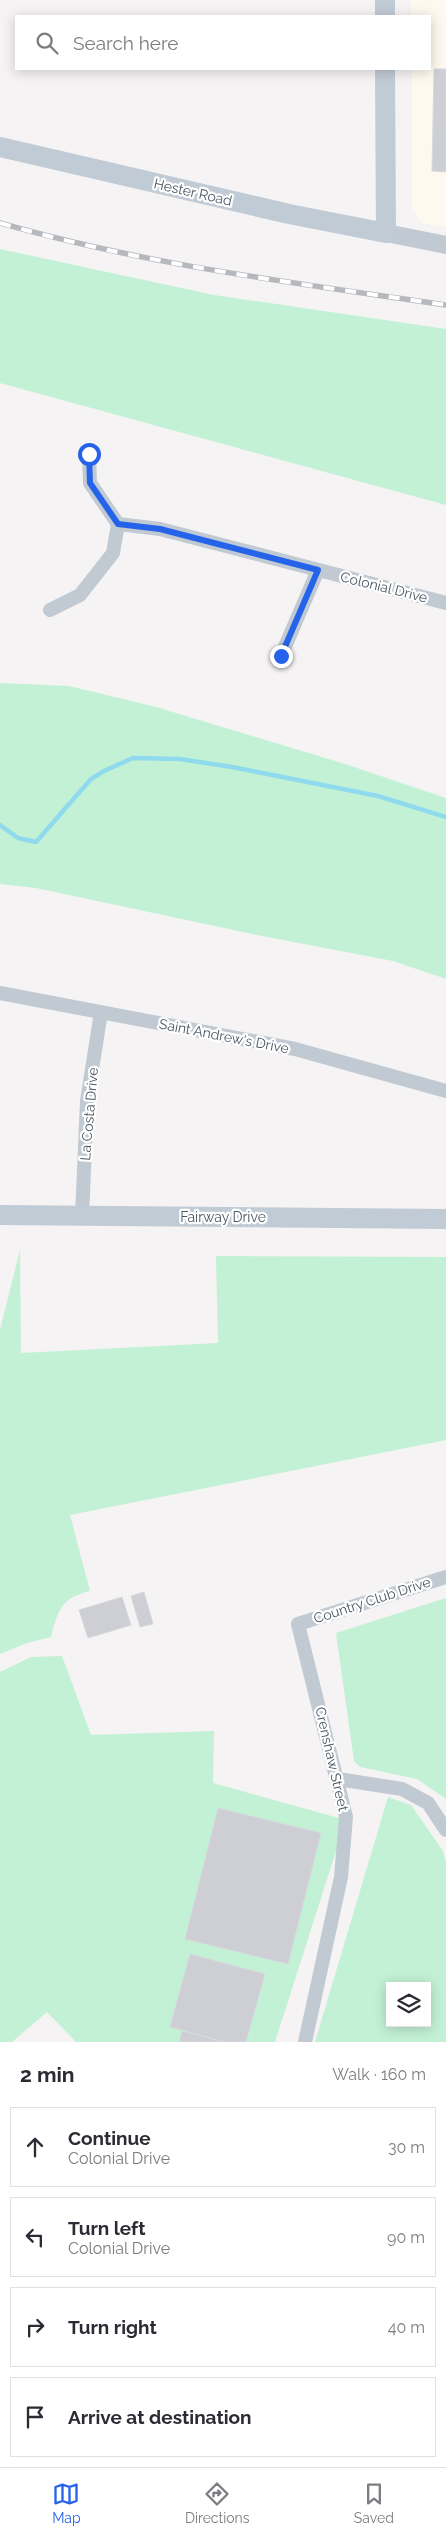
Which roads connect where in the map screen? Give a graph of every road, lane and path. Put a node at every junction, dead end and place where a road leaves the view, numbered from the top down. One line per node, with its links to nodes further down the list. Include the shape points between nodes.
1 (384, 0): 2 (main road)
2 (385, 15)
3 (385, 70): 5 (main road)
4 (0, 148): 5 (main road, Hester Road, via 289,214)
5 (386, 232): 6 (street, Hester Road)
6 (446, 245)
7 (89, 454): 8 (street, via 90,483)
8 (118, 524): 9 (street, Colonial Drive, via 160,529); 11 (street, via 113,553 80,595)
9 (318, 570): 10 (street, Colonial Drive); 12 (street)
10 (446, 603)
11 (50, 610)
12 (281, 656)
13 (0, 993): 14 (street, Saint Andrew's Drive)
14 (101, 1012): 15 (street, Saint Andrew's Drive, via 295,1049); 17 (street, La Costa Drive, via 87,1101)
15 (446, 1091)
16 (0, 1215): 17 (main road, Fairway Drive)
17 (82, 1216): 18 (main road, Fairway Drive)
18 (446, 1219)
19 (446, 1577): 20 (street, Country Club Drive)
20 (298, 1624): 21 (street, Crenshaw Street)
21 (338, 1779): 22 (street, via 402,1789 428,1803); 23 (street, Crenshaw Street, via 346,1817 341,1877)
22 (446, 1830)
23 (305, 2042)

